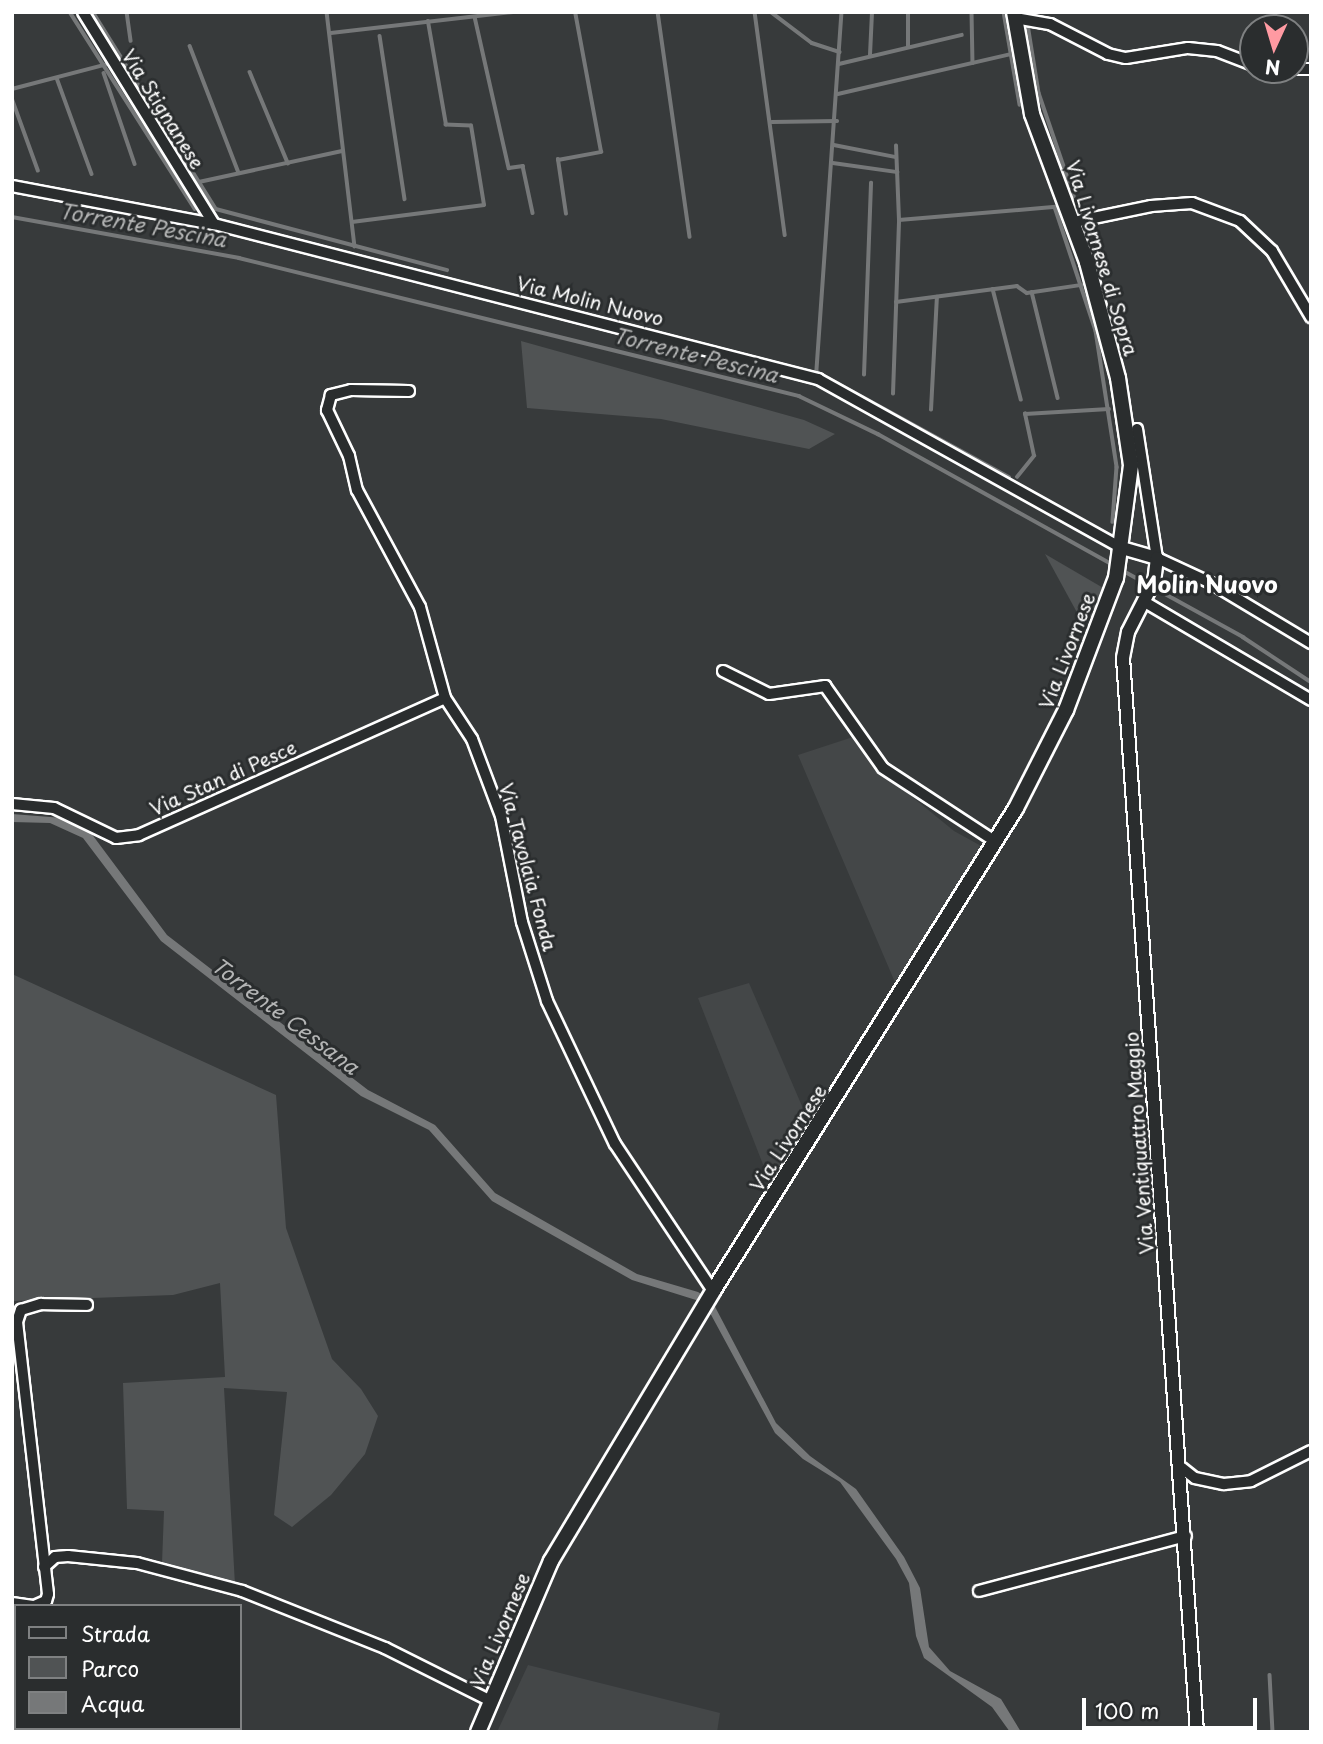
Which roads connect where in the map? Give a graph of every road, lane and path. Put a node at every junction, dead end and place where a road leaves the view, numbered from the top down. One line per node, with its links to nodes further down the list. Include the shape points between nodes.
1 (83, 12): 6 (street, Via Stignanese)
2 (1015, 15): 3 (street, via 1050,24 1108,54 1126,58 1188,48); 5 (main road, Via Livornese di Sopra, via 1032,114)
3 (1239, 60)
4 (12, 186): 6 (street, Via Molin Nuovo)
5 (1074, 222): 7 (street, via 1151,206 1192,204 1240,221 1272,251); 10 (main road, Via Livornese di Sopra, via 1118,377 1131,465)
6 (214, 224): 10 (street, Via Molin Nuovo, via 818,379)
7 (1311, 317)
8 (410, 391): 15 (street, Via Tavolaia Fonda, via 351,390 331,395 327,410 349,456 357,490 420,607)
9 (1137, 429): 11 (street)
10 (1121, 555): 11 (street); 18 (main road, Via Livornese, via 1066,710)
11 (1157, 558): 12 (street, Via Ventiquattro Maggio, via 1154,581); 13 (street)
12 (1145, 598): 16 (street); 22 (street, Via Ventiquattro Maggio, via 1128,632 1123,658)
13 (1311, 643)
14 (723, 671): 18 (street, via 769,694 825,686 883,768)
15 (445, 698): 17 (street, Via Stan di Pesce, via 139,835 116,838 54,808); 19 (street, Via Tavolaia Fonda, via 472,739 501,816 522,922 547,1001 615,1144)
16 (1311, 700)
17 (12, 803)
18 (996, 842): 19 (main road, Via Livornese)
19 (712, 1293): 27 (main road, Via Livornese, via 551,1560)
20 (87, 1305): 24 (street, via 41,1304 21,1310 17,1322)
21 (1311, 1451): 22 (street, via 1251,1481 1224,1484 1195,1478)
22 (1182, 1468): 23 (street, Via Ventiquattro Maggio)
23 (1186, 1536): 25 (street); 29 (street, Via Ventiquattro Maggio)
24 (44, 1567): 26 (street, via 48,1594); 27 (street, via 55,1557 137,1563 242,1591 384,1648)
25 (979, 1591)
26 (39, 1604)
27 (491, 1701): 28 (main road, Via Livornese)
28 (478, 1732)
29 (1198, 1732)

